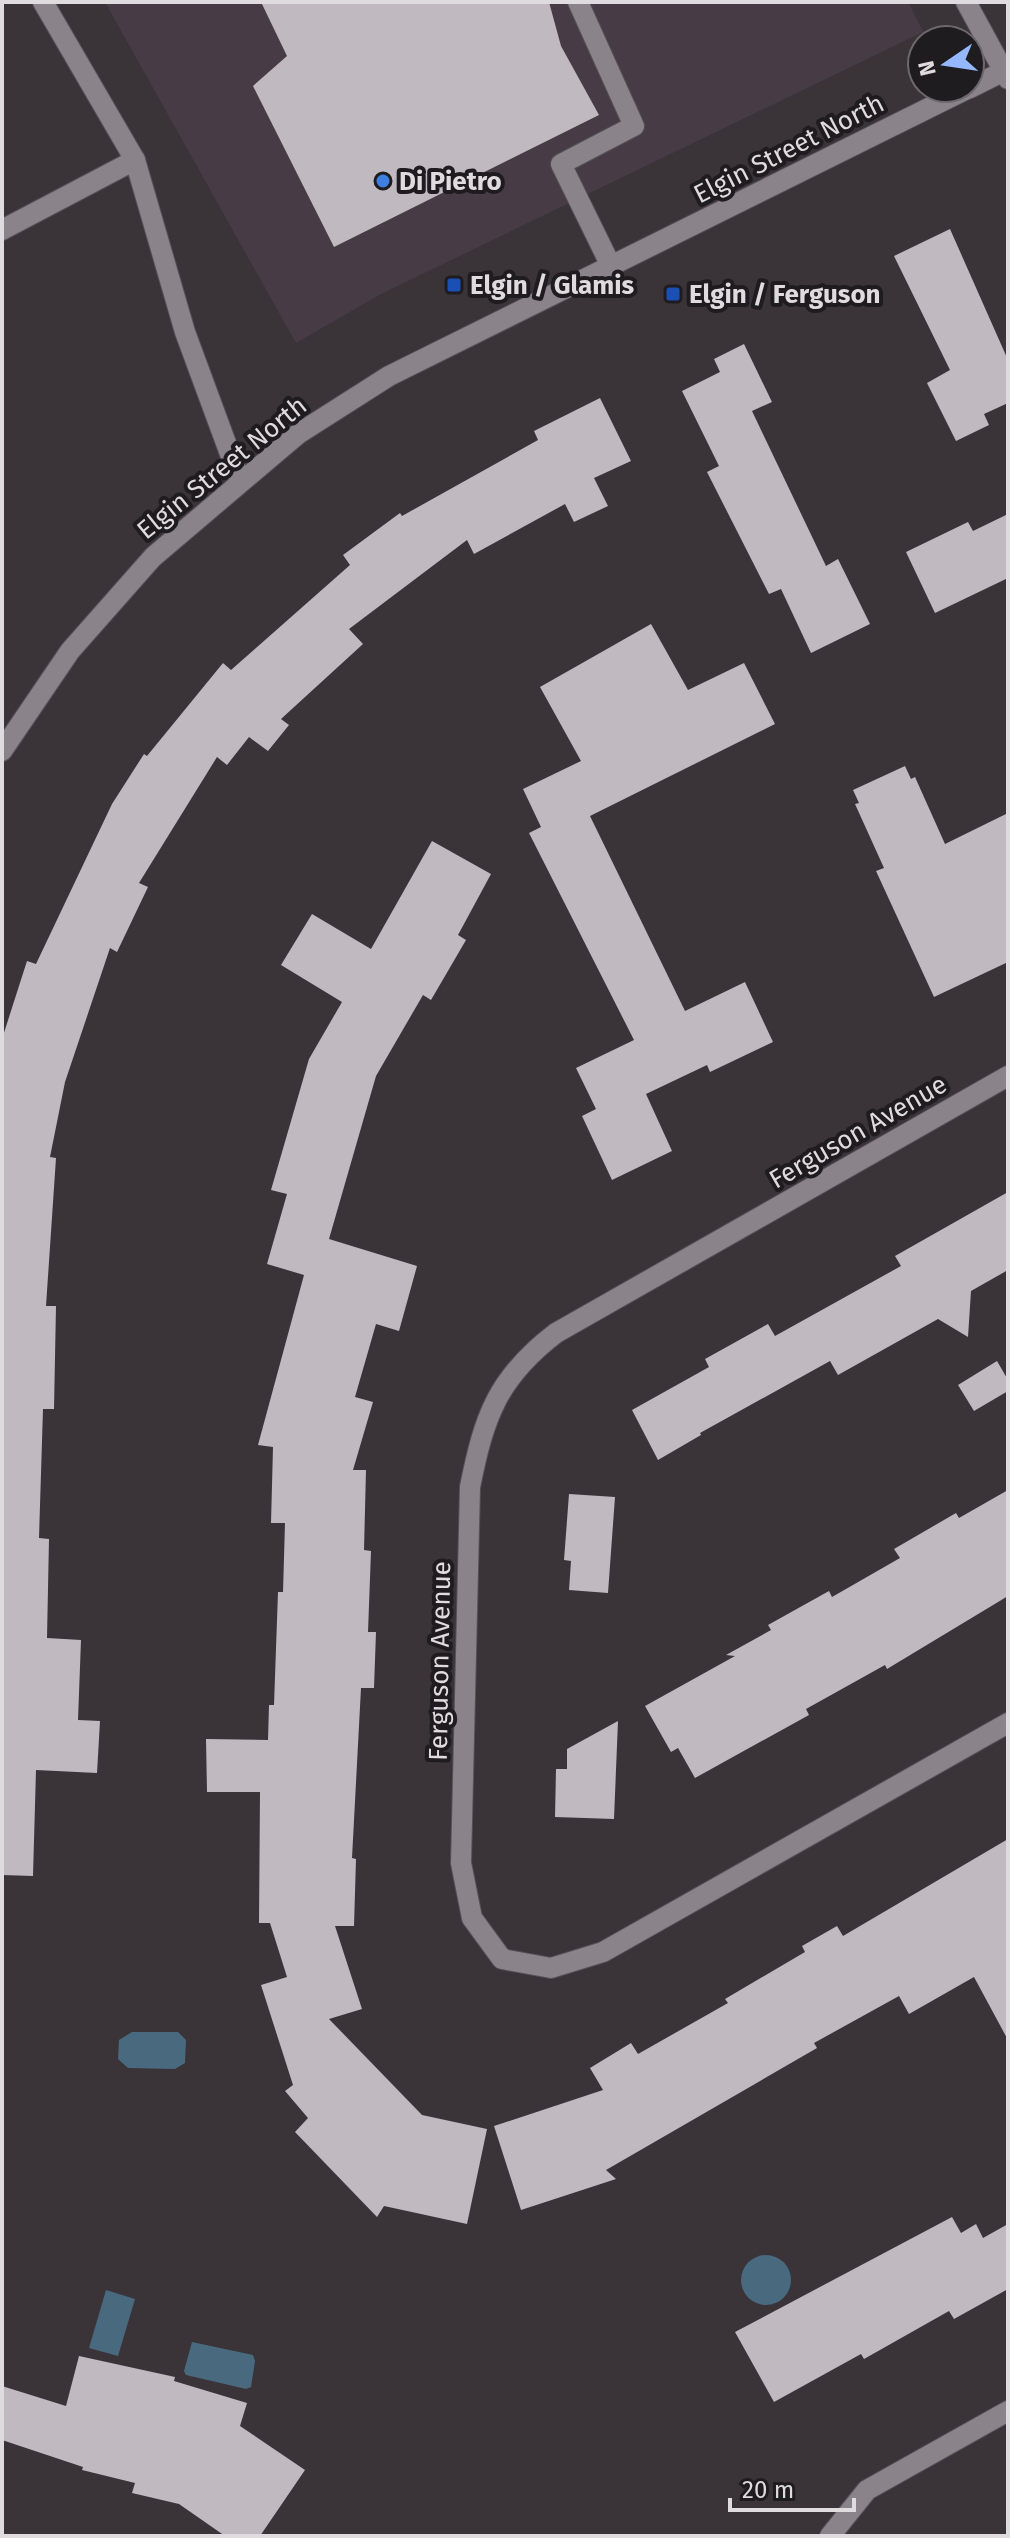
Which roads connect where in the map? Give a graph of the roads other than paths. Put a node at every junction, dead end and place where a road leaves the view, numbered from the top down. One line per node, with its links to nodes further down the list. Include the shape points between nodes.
1 (43, 2): 7 (street)
2 (578, 2): 9 (street, via 634,126 561,164)
3 (966, 2): 4 (street)
4 (1006, 73): 5 (street, Elgin Street North)
5 (986, 81)
6 (938, 104): 9 (street, Elgin Street North)
7 (135, 160): 8 (street); 10 (street, via 185,332)
8 (2, 230)
9 (611, 266): 10 (street, Elgin Street North, via 389,376 298,434)
10 (240, 481): 11 (street, Elgin Street North, via 153,557 70,651)
11 (2, 751)
12 (1008, 1076): 13 (street, Ferguson Avenue, via 556,1333 528,1354 505,1383 482,1429 470,1487 461,1863 472,1918 502,1959 551,1968 603,1952)
13 (1008, 1723)
14 (1008, 2411): 15 (street, via 867,2490)
15 (830, 2536)

